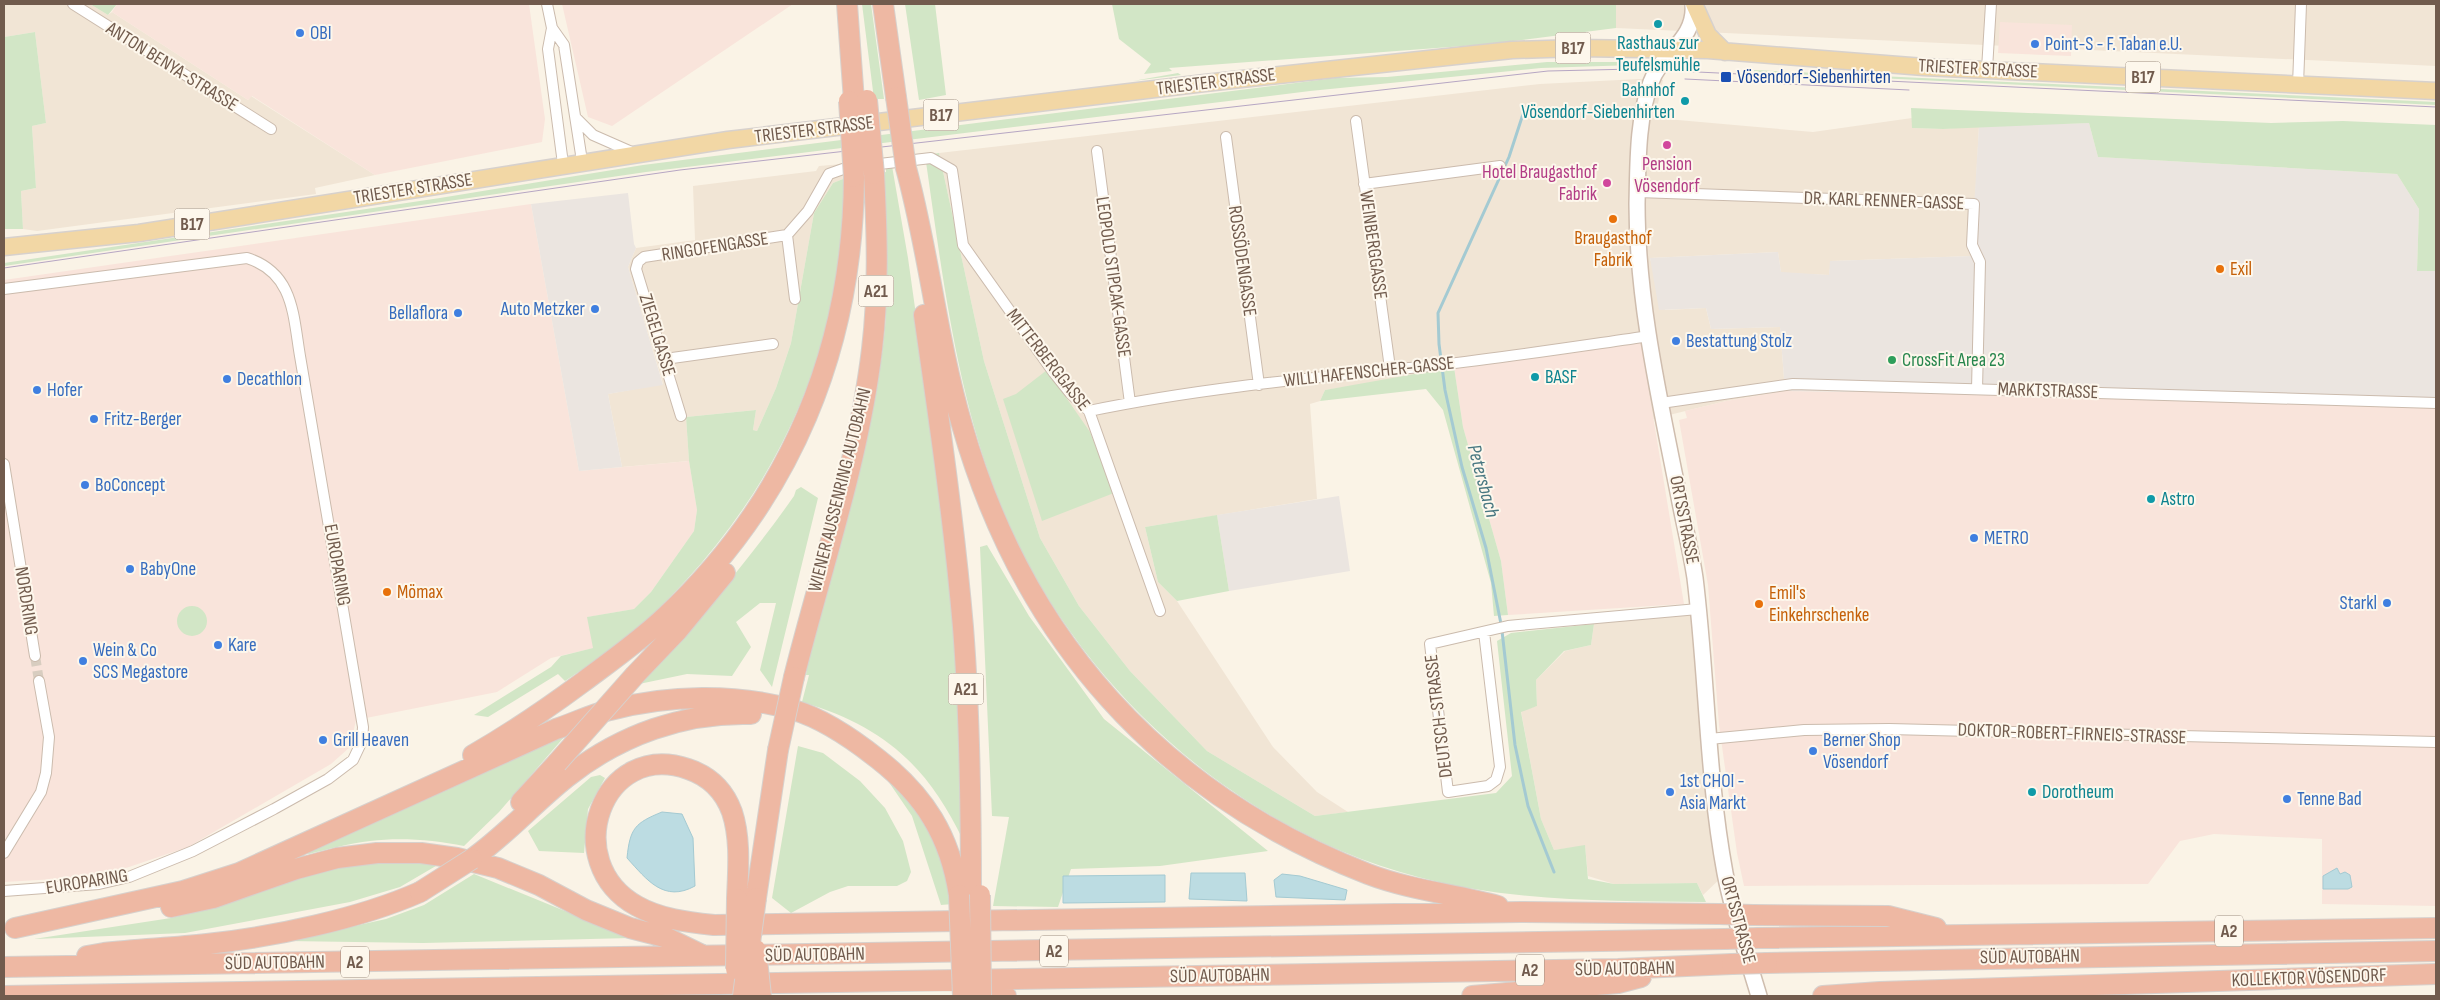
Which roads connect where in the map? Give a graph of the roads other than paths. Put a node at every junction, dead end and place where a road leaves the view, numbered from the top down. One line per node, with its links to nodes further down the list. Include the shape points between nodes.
1 (73, 4): 18 (street, ANTON BENYA-STRASSE)
2 (547, 4): 9 (street)
3 (847, 4): 15 (highway)
4 (851, 4): 15 (highway)
5 (883, 4): 25 (highway, A21, bridge)
6 (1694, 4): 10 (main road, ORTSSTRASSE, via 1692,23); 11 (main road, via 1708,35)
7 (1991, 4): 12 (street)
8 (2301, 4): 13 (street)
9 (552, 28): 16 (street, via 564,45); 23 (street, via 548,49)
10 (1676, 49): 11 (main road, TRIESTER STRASSE / B17); 21 (main road, TRIESTER STRASSE / B17, via 1492,51); 28 (main road, ORTSSTRASSE, via 1657,71 1649,89 1640,143)
11 (1725, 52): 12 (main road, TRIESTER STRASSE / B17)
12 (1987, 69): 13 (main road, TRIESTER STRASSE / B17)
13 (2298, 84): 14 (main road, TRIESTER STRASSE / B17)
14 (2436, 91)
15 (857, 101): 26 (highway)
16 (576, 118): 21 (street, via 593,134); 22 (street)
17 (1356, 121): 27 (street, WEINBERGGASSE)
18 (271, 128)
19 (1226, 137): 38 (street, ROSSÖDENGASSE)
20 (1097, 151): 40 (street, LEOPOLD STIPCAK-GASSE)
21 (634, 153): 22 (main road, TRIESTER STRASSE / B17)
22 (582, 161): 23 (main road, TRIESTER STRASSE / B17)
23 (564, 164): 30 (main road, TRIESTER STRASSE / B17, via 139,233)
24 (1500, 166): 27 (street)
25 (906, 168): 59 (highway, A21, via 963,628 969,726); 61 (highway, via 916,203 954,396 987,501 1033,596 1064,643 1108,699 1164,755 1228,803 1301,845 1370,875 1425,892)
26 (862, 176): 55 (highway, via 853,217 847,281 833,344 814,398 780,473 735,542 666,617 622,654 480,751 417,784); 56 (highway, bridge, via 854,260 841,335 826,384 798,453 768,512 678,630); 60 (highway, WIENER AUSSENRING AUTOBAHN / A21, bridge, via 878,270 865,397 794,677)
27 (1364, 184): 37 (street, WEINBERGGASSE)
28 (1638, 192): 34 (main road, ORTSSTRASSE, via 1639,254); 39 (street, DR. KARL RENNER-GASSE, via 1974,204 1972,245 1980,262)
29 (786, 235): 31 (street, RINGOFENGASSE); 33 (street); 43 (street, MITTERBERGGASSE, via 808,211 834,171 927,158 937,161 952,170 963,246 1054,374)
30 (5, 248)
31 (644, 257): 36 (street, ZIEGELGASSE, via 636,269)
32 (4, 290): 58 (street, EUROPARING, via 248,258 260,262 281,279 289,297 300,356 363,728 362,741 353,760 328,779 193,851 128,877 100,884)
33 (794, 299)
34 (1650, 336): 37 (street, WILLI HAFENSCHER-GASSE, via 1447,364); 41 (main road, ORTSSTRASSE)
35 (773, 344): 36 (street)
36 (664, 359): 44 (street, ZIEGELGASSE)
37 (1390, 368): 38 (street, WILLI HAFENSCHER-GASSE)
38 (1259, 385): 40 (street, WILLI HAFENSCHER-GASSE)
39 (1977, 389): 41 (street, MARKTSTRASSE, via 1794,384); 42 (street, MARKTSTRASSE)
40 (1130, 403): 43 (street, WILLI HAFENSCHER-GASSE)
41 (1661, 403): 47 (main road, ORTSSTRASSE)
42 (2436, 403)
43 (1089, 411): 48 (street, MITTERBERGGASSE)
44 (681, 416)
45 (4, 464): 46 (street, NORDRING)
46 (6, 484): 50 (street, NORDRING)
47 (1698, 609): 49 (street, DEUTSCH-STRASSE, via 1504,627); 53 (main road, ORTSSTRASSE)
48 (1160, 611)
49 (1484, 632): 49 (street, DEUTSCH-STRASSE, via 1500,768 1496,780 1488,786 1448,792 1430,644)
50 (36, 656)
51 (40, 681): 57 (street, via 48,736 46,773 36,800)
52 (836, 731): 55 (highway, via 794,710 760,704 724,699 654,702 609,710 556,729); 56 (highway, via 792,718 725,713 659,726 596,756); 59 (highway, via 866,749 915,793 943,836)
53 (1709, 739): 54 (street, DOKTOR-ROBERT-FIRNEIS-STRASSE, via 1804,730 1889,729); 82 (main road, ORTSSTRASSE, via 1725,874)
54 (2436, 742)
55 (392, 803): 63 (highway, via 290,852 230,876 183,891)
56 (506, 824): 68 (highway, bridge, via 477,848 472,859 420,892 390,905 260,936 104,953)
57 (4, 853)
58 (4, 892)
59 (970, 895): 77 (highway, bridge); 78 (highway); 79 (highway, bridge)
60 (746, 898): 61 (highway, via 736,829 729,806 716,785 702,774 662,764 628,774 613,787 603,802 595,839 598,858 607,878 636,906 660,916 714,926); 64 (highway, WIENER AUSSENRING AUTOBAHN / A21, bridge); 75 (highway, bridge, via 736,982)
61 (1521, 912): 65 (highway, bridge, via 1888,916)
62 (2436, 928): 65 (highway, SÜD AUTOBAHN / A2)
63 (9, 929): 67 (highway, via 131,917 213,898 336,858 376,853 421,853 498,868 586,910 630,928 665,937)
64 (753, 931): 75 (highway, WIENER AUSSENRING AUTOBAHN / A21, bridge); 76 (highway, bridge)
65 (1962, 935): 67 (highway, SÜD AUTOBAHN / A2, bridge)
66 (2436, 951): 69 (highway, SÜD AUTOBAHN / A2, bridge)
67 (704, 956): 68 (highway, SÜD AUTOBAHN / A2)
68 (39, 967): 70 (highway, SÜD AUTOBAHN / A2)
69 (1685, 967): 72 (highway, SÜD AUTOBAHN / A2); 81 (highway, via 1618,983)
70 (4, 968)
71 (2436, 974): 83 (highway, KOLLEKTOR VÖSENDORF)
72 (886, 982): 73 (highway, SÜD AUTOBAHN / A2); 80 (highway, via 905,990)
73 (185, 994): 74 (highway, SÜD AUTOBAHN / A2)
74 (4, 996)
75 (742, 996)
76 (761, 996)
77 (962, 996)
78 (972, 996)
79 (981, 996)
80 (1006, 996)
81 (1472, 996)
82 (1759, 996)
83 (1823, 996)

